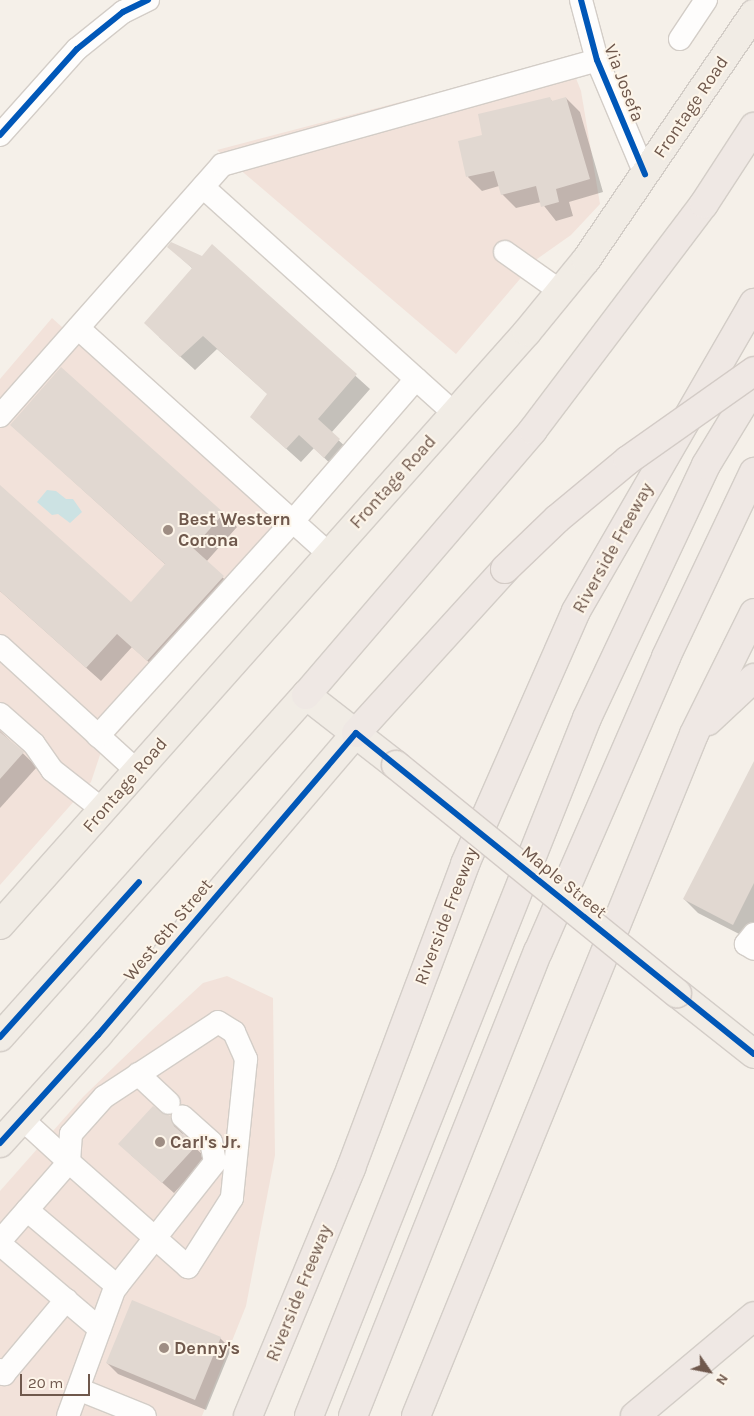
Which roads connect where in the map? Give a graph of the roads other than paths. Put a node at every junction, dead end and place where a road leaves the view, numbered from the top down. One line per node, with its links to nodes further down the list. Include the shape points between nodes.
1 (148, 0): 4 (street)
2 (581, 0): 7 (street, Via Josefa)
3 (706, 0): 6 (street)
4 (121, 6): 9 (street, via 77,49)
5 (754, 14): 10 (main road, Frontage Road)
6 (680, 39)
7 (597, 60): 10 (street, Via Josefa); 11 (street, via 222,165)
8 (754, 127): 27 (highway, via 704,204 533,430)
9 (0, 135)
10 (645, 174): 13 (main road, Frontage Road, via 586,260)
11 (203, 187): 15 (street); 17 (street)
12 (505, 252): 13 (street)
13 (560, 291): 19 (main road, Frontage Road)
14 (754, 303): 54 (highway, Riverside Freeway, via 576,611 465,864 350,1168)
15 (78, 328): 20 (street); 22 (street)
16 (754, 371): 29 (highway, bridge, via 628,460 556,519)
17 (416, 379): 19 (street); 22 (street)
18 (754, 386): 55 (highway, via 706,465 587,718)
19 (454, 413): 23 (main road, Frontage Road)
20 (0, 416)
21 (754, 472): 56 (highway, via 666,657 538,952)
22 (293, 521): 23 (street); 31 (street)
23 (329, 554): 32 (main road, Frontage Road)
24 (754, 613): 30 (highway)
25 (0, 646): 31 (street)
26 (754, 678): 30 (highway)
27 (306, 695): 29 (main road, Maple Street); 37 (main road)
28 (0, 714): 33 (street, via 34,744 52,770)
29 (356, 733): 38 (main road, Maple Street, bridge); 40 (main road, West 6th Street)
30 (694, 734): 57 (highway)
31 (98, 736): 32 (street)
32 (137, 771): 33 (main road, Frontage Road)
33 (103, 810): 34 (main road, Frontage Road)
34 (4, 914)
35 (754, 934): 36 (street, via 746,944)
36 (754, 949)
37 (0, 1036)
38 (754, 1054)
39 (138, 1074): 42 (street, via 104,1097 71,1134); 44 (street, via 211,1142 216,1154 215,1162); 44 (street, via 218,1022 234,1032 246,1059 232,1198 188,1267)
40 (22, 1119): 41 (main road, West 6th Street); 42 (street)
41 (0, 1143)
42 (69, 1162): 43 (street); 44 (street)
43 (27, 1210): 45 (street); 46 (street)
44 (155, 1238): 46 (street)
45 (0, 1243): 47 (street)
46 (117, 1286): 49 (street)
47 (66, 1300): 49 (street); 50 (street, via 4,1374)
48 (754, 1316): 58 (highway)
49 (100, 1329): 51 (street)
50 (0, 1370)
51 (78, 1389): 52 (street); 53 (street)
52 (68, 1416)
53 (145, 1416)
54 (248, 1416)
55 (309, 1416)
56 (353, 1416)
57 (416, 1416)
58 (635, 1416)

